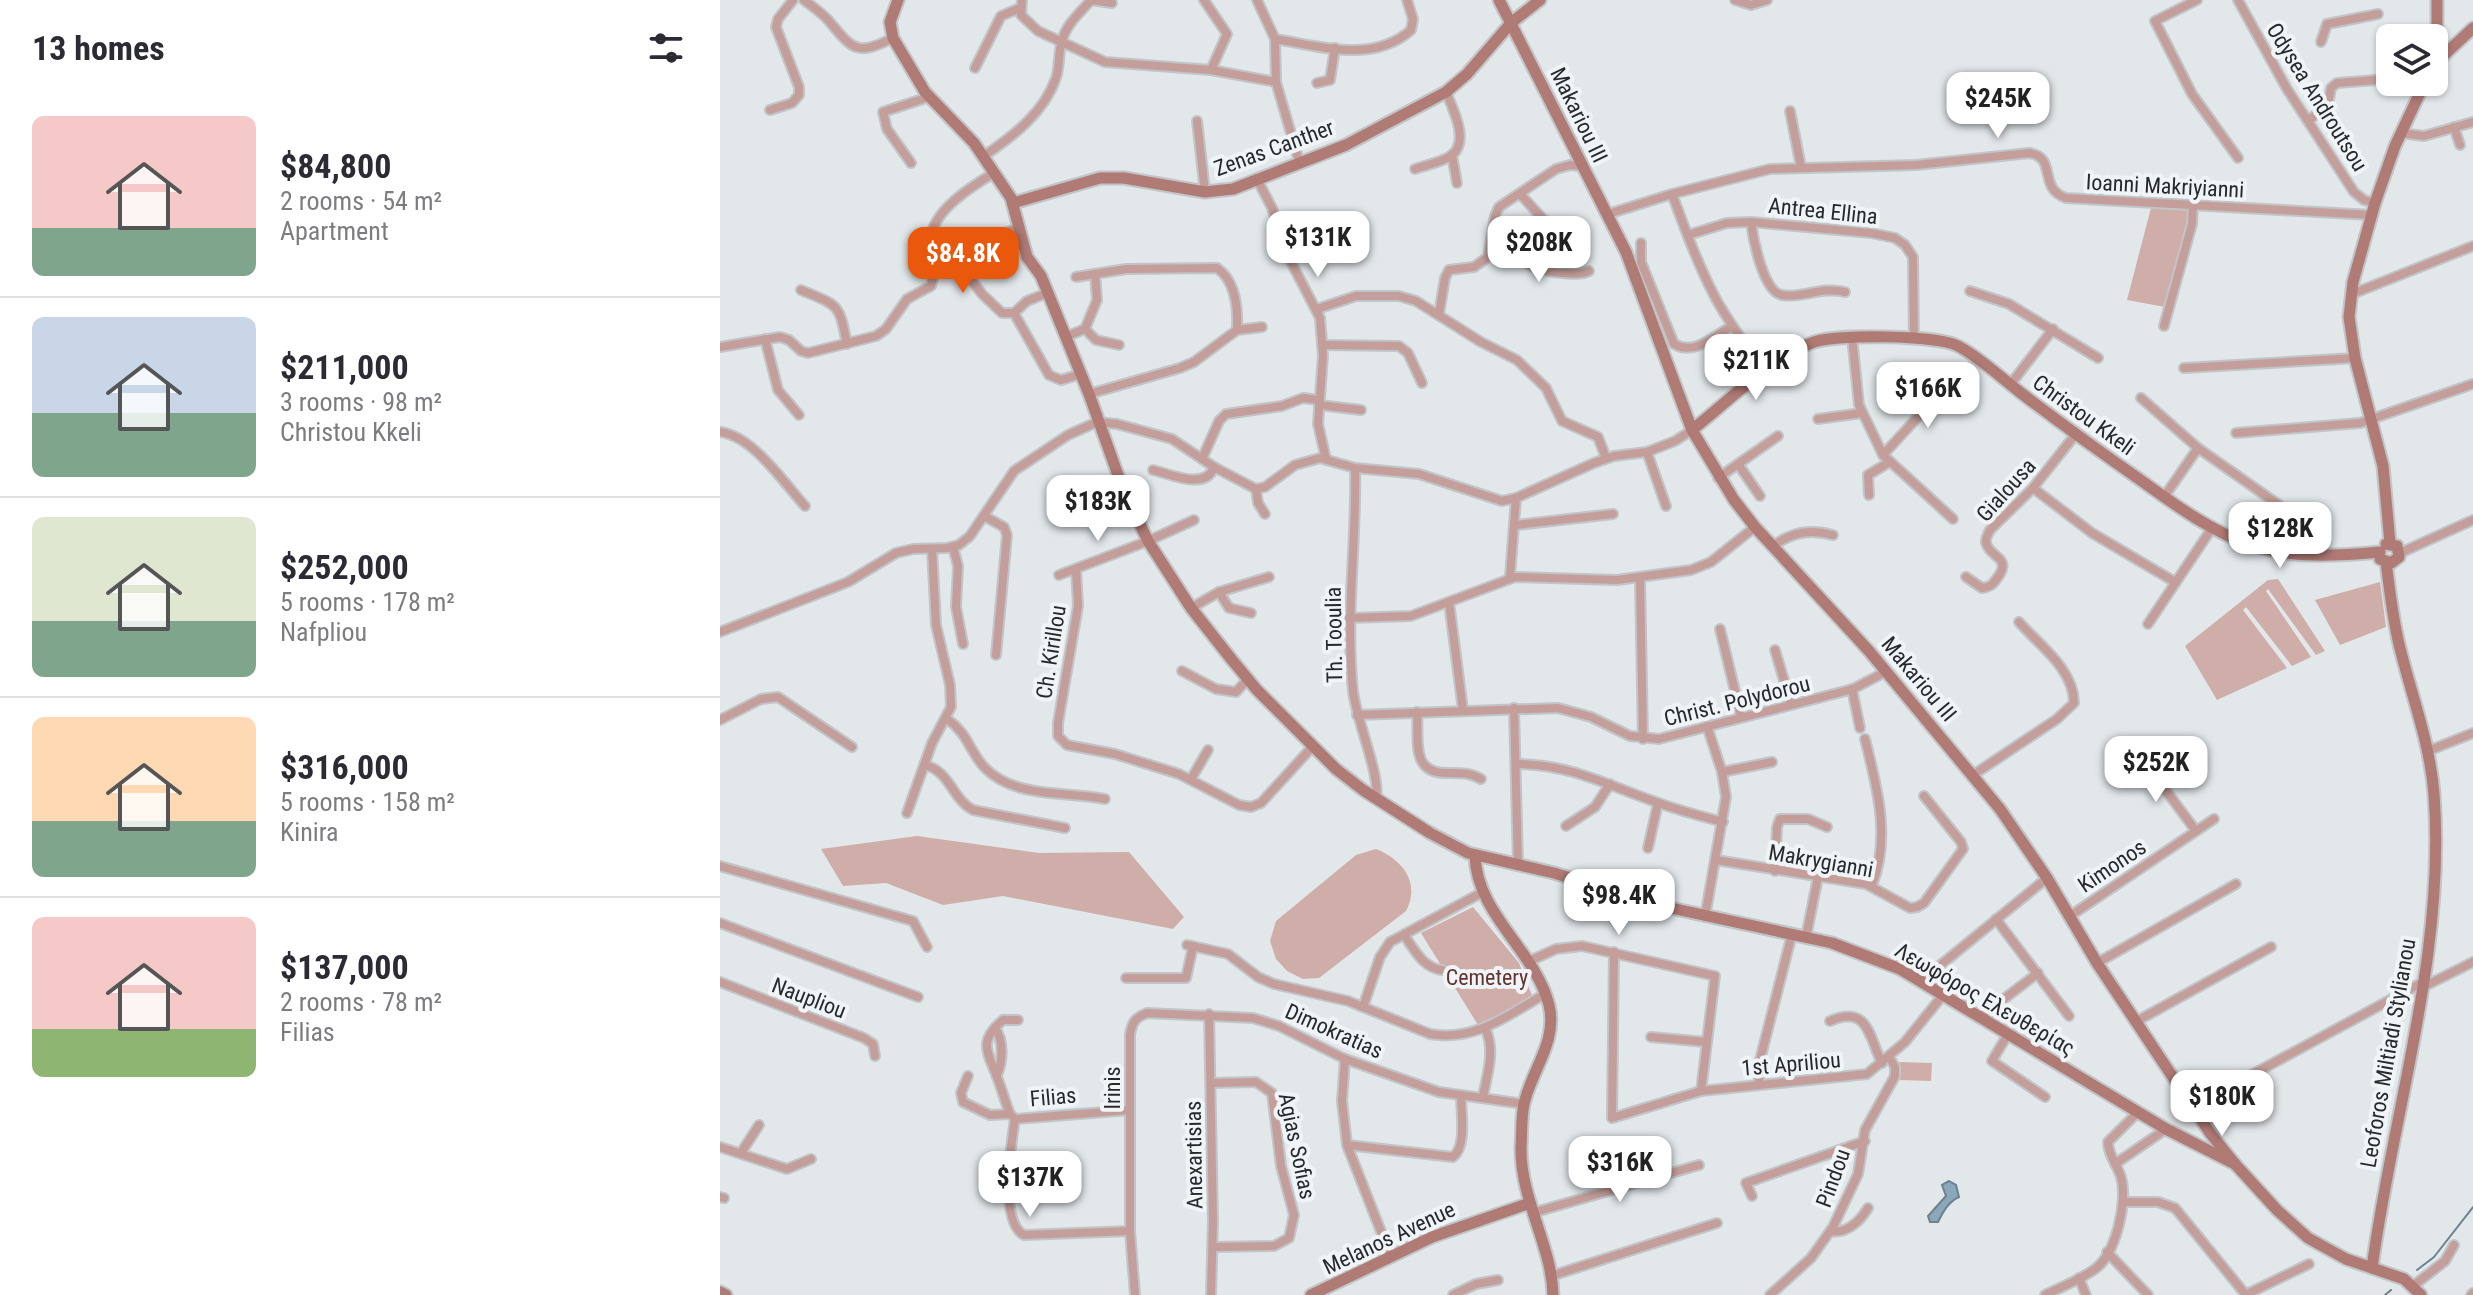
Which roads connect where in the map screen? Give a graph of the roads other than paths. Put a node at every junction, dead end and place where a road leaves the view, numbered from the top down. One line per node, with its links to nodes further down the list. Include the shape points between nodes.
1 (793, 0): 35 (street, via 776,27 799,95)
2 (804, 0): 21 (street, via 854,48 873,48)
3 (898, 0): 21 (main road, via 890,22)
4 (1091, 0): 15 (street); 23 (street)
5 (1204, 0): 28 (street, via 1227,34)
6 (1257, 0): 22 (street)
7 (1407, 0): 25 (street, via 1414,24 1407,34 1373,49)
8 (1499, 0): 18 (main road, Makariou III)
9 (1540, 0): 18 (main road, Zenas Canther)
10 (1735, 0): 11 (street, via 1751,5)
11 (1767, 0)
12 (2197, 0): 45 (street, via 2155,21 2192,94)
13 (2238, 0): 37 (street, Odysea Androutsou)
14 (2437, 0): 19 (main road)
15 (1112, 3)
16 (1021, 4): 23 (street, via 1026,23); 27 (street, via 1001,16)
17 (2378, 14): 24 (street, via 2327,24)
18 (1511, 23): 32 (main road, Zenas Canther); 48 (main road, Makariou III)
19 (2437, 24)
20 (2473, 28): 26 (main road)
21 (893, 38): 34 (main road, Λεωφόρος Ελευθερίας)
22 (1275, 39): 25 (street); 30 (street)
23 (1062, 40): 28 (street, via 1105,62); 44 (street, via 1046,100)
24 (2321, 42)
25 (1335, 48): 31 (street, via 1330,80)
26 (2448, 51)
27 (975, 68)
28 (1211, 70): 30 (street)
29 (2376, 80): 37 (street, via 2337,83 2328,105)
30 (1276, 82): 46 (street)
31 (1317, 83)
32 (1446, 92): 43 (street, via 1459,132); 46 (main road, Zenas Canther, via 1346,145)
33 (2418, 96): 41 (main road)
34 (929, 97): 44 (main road, Λεωφόρος Ελευθερίας); 47 (street, via 883,112 887,129)
35 (770, 110)
36 (1790, 111): 49 (street)
37 (2309, 120): 59 (street, Odysea Androutsou, via 2354,192)
38 (1197, 121): 54 (street)
39 (2473, 122): 40 (street)
40 (2454, 127): 41 (street, via 2424,136); 42 (street)
41 (2401, 133): 59 (main road)
42 (2460, 145)
43 (1452, 155): 50 (street); 53 (street)
44 (984, 156): 51 (main road, Λεωφόρος Ελευθερίας)
45 (2238, 158)
46 (1299, 161): 52 (main road, Zenas Canther)
47 (911, 163)
48 (1581, 166): 56 (street, via 1556,169); 60 (main road, Makariou III)
49 (1801, 167): 55 (street, Ioanni Makriyianni, via 1755,171); 58 (street, Ioanni Makriyianni, via 1916,165 2029,153 2045,161 2050,186 2059,195)
50 (1415, 169)
51 (994, 173): 57 (main road, Λεωφόρος Ελευθερίας); 69 (street, via 964,190 935,223)
52 (1257, 179): 54 (main road, Zenas Canther, via 1223,192); 78 (street)
53 (1457, 183)
54 (1205, 192): 57 (main road, Zenas Canther, via 1100,178)
55 (1672, 194): 60 (street, Ioanni Makriyianni); 64 (street)
56 (1521, 195): 62 (street); 65 (street, via 1497,209)
57 (1013, 203): 63 (main road, Λεωφόρος Ελευθερίας)
58 (2193, 206): 59 (street, Ioanni Makriyianni); 82 (street)
59 (2373, 209): 77 (main road)
60 (1608, 214): 113 (main road, Makariou III)
61 (1751, 222): 64 (street, Antrea Ellina); 75 (street, via 1761,264 1779,294); 90 (street, Antrea Ellina, via 1871,233 1900,241 1913,257)
62 (1553, 225)
63 (1019, 227): 68 (street); 76 (main road, Λεωφόρος Ελευθερίας, via 1027,257)
64 (1688, 235): 81 (street)
65 (1492, 239): 70 (street, via 1522,242 1530,265 1572,275); 80 (street, via 1480,265 1453,268 1446,274)
66 (1641, 243): 81 (street, via 1641,262 1674,344 1694,348)
67 (2473, 246): 77 (street)
68 (955, 258): 69 (street); 79 (street, via 998,310)
69 (933, 266): 91 (street, via 931,286 907,299 886,329)
70 (1589, 271)
71 (1095, 274): 72 (street); 84 (street, via 1097,300); 86 (street, via 1217,268 1233,293)
72 (1076, 277)
73 (801, 290): 91 (street, via 837,307)
74 (1970, 291): 85 (street, via 2009,304)
75 (1845, 292)
76 (1047, 293): 79 (street, via 1024,302); 87 (main road, Λεωφόρος Ελευθερίας)
77 (2352, 294): 96 (main road, via 2349,317)
78 (1317, 309): 80 (street, via 1356,296 1387,295 1408,298); 93 (street)
79 (1014, 313): 99 (street, via 1049,375 1061,380)
80 (1439, 314): 120 (street, via 1530,371 1550,393 1559,417 1595,434)
81 (1732, 326): 98 (street)
82 (2164, 326)
83 (1262, 327): 86 (street)
84 (1085, 329): 87 (street); 92 (street, via 1096,340)
85 (2053, 329): 95 (street); 103 (street)
86 (1237, 330): 104 (street, via 1188,365)
87 (1065, 337): 99 (main road, Λεωφόρος Ελευθερίας)
88 (1852, 337): 90 (main road, Christou Kkeli); 98 (main road, Christou Kkeli, via 1813,342); 108 (street)
89 (765, 339): 91 (street, via 786,339 808,353); 94 (street); 109 (street, via 778,390)
90 (1914, 339): 103 (main road, Christou Kkeli, via 1958,346)
91 (847, 344)
92 (1119, 345)
93 (1323, 345): 100 (street, via 1402,347); 106 (street)
94 (720, 347)
95 (2098, 358)
96 (2355, 358): 97 (street); 111 (main road)
97 (2184, 368)
98 (1766, 372): 113 (main road, Christou Kkeli)
99 (1081, 374): 104 (main road, Λεωφόρος Ελευθερίας)
100 (1422, 383)
101 (1949, 383): 123 (street)
102 (2473, 384): 111 (street)
103 (2010, 385): 116 (main road, Christou Kkeli)
104 (1089, 394): 112 (main road, Λεωφόρος Ελευθερίας)
105 (2141, 398): 118 (street)
106 (1319, 402): 107 (street); 121 (street, via 1303,398 1226,414); 122 (street)
107 (1361, 410)
108 (1862, 413): 110 (street); 123 (street)
109 (799, 415)
110 (1818, 419)
111 (2371, 420): 115 (street); 152 (main road, Leoforos Miltiadi Stylianou, via 2383,466)
112 (1097, 422): 121 (street, via 1164,436); 140 (street, via 1019,466); 148 (main road, Λεωφόρος Ελευθερίας)
113 (1692, 430): 119 (street); 128 (main road, Makariou III)
114 (720, 432): 135 (street, via 750,445)
115 (2236, 433)
116 (2075, 435): 129 (street, Gialousa); 133 (main road, Christou Kkeli)
117 (1778, 436): 124 (street)
118 (2198, 448): 133 (street); 137 (street, via 2279,505)
119 (1647, 452): 120 (street); 136 (street)
120 (1606, 458): 134 (street)
121 (1202, 459): 125 (street)
122 (1326, 459): 126 (street); 130 (street, via 1295,465)
123 (1886, 459): 131 (street, via 1868,475); 141 (street)
124 (1738, 464): 128 (street); 132 (street)
125 (1214, 467): 127 (street, via 1205,479 1190,480); 130 (street)
126 (1355, 468): 134 (street, via 1419,474 1490,499); 164 (street, Th. Tooulia)
127 (1153, 470)
128 (1718, 478): 145 (main road, Makariou III)
129 (2033, 488): 157 (street, Gialousa, via 1988,535 1988,547 2002,561 2001,574 1987,588); 159 (street, via 2092,533)
130 (1256, 489): 138 (street)
131 (1869, 495)
132 (1760, 496)
133 (2164, 497): 146 (main road, Christou Kkeli)
134 (1516, 498): 144 (street)
135 (805, 506)
136 (1666, 506)
137 (2274, 513)
138 (1265, 514)
139 (1613, 514): 144 (street)
140 (984, 516): 150 (street, via 970,536); 171 (street, via 1004,527 1007,535)
141 (1953, 519)
142 (1194, 520): 148 (street)
143 (2473, 520): 152 (street)
144 (1516, 525): 156 (street)
145 (1755, 527): 149 (main road, Makariou III); 158 (street, via 1704,566)
146 (2212, 528): 152 (main road, Christou Kkeli, via 2259,547 2321,557); 159 (street)
147 (1833, 535): 149 (street, via 1808,531)
148 (1148, 541): 153 (street); 162 (main road, Λεωφόρος Ελευθερίας)
149 (1773, 546): 173 (main road, Makariou III)
150 (953, 547): 151 (street); 169 (street)
151 (932, 549): 168 (street, via 888,556 848,582); 182 (street, via 936,625 951,693)
152 (2390, 554): 192 (main road, Leoforos Miltiadi Stylianou, via 2398,643)
153 (1076, 569): 154 (street); 199 (street, Ch. Kirillou, via 1078,606 1058,723 1060,740)
154 (1059, 575)
155 (1269, 577): 160 (street)
156 (1510, 577): 158 (street); 161 (street)
157 (1966, 577)
158 (1640, 578): 187 (street)
159 (2175, 582): 166 (street)
160 (1219, 592): 162 (street); 163 (street, via 1229,608)
161 (1449, 602): 164 (street, via 1406,617); 178 (street)
162 (1191, 608): 174 (main road, Λεωφόρος Ελευθερίας)
163 (1251, 613)
164 (1349, 618): 180 (street, Th. Tooulia)
165 (2019, 622): 198 (street, via 2053,657 2073,689 2074,703)
166 (2148, 624)
167 (1720, 629): 181 (street)
168 (720, 632)
169 (963, 644)
170 (1775, 650): 176 (street)
171 (996, 655)
172 (1182, 671): 174 (street, via 1216,689 1236,692)
173 (1887, 671): 175 (street, Christ. Polydorou); 198 (main road, Makariou III)
174 (1248, 679): 189 (main road, Λεωφόρος Ελευθερίας)
175 (1852, 689): 176 (street, Christ. Polydorou); 185 (street)
176 (1791, 704): 181 (street, Christ. Polydorou)
177 (1514, 708): 178 (street, Christ. Polydorou); 187 (street, Christ. Polydorou, via 1571,710); 195 (street)
178 (1463, 710): 179 (street, Christ. Polydorou)
179 (1417, 712): 180 (street, Christ. Polydorou); 200 (street, via 1425,768)
180 (1357, 715): 203 (street, Th. Tooulia, via 1377,783)
181 (1741, 716): 184 (street, Christ. Polydorou)
182 (947, 719): 196 (street); 204 (street, via 961,729 986,769 1005,783)
183 (720, 720): 190 (street, via 766,696 778,697)
184 (1707, 726): 187 (street, Christ. Polydorou); 197 (street)
185 (1860, 728)
186 (2473, 733): 192 (street)
187 (1643, 739)
188 (1865, 739): 223 (street, via 1880,808)
189 (1313, 746): 199 (street, via 1257,806 1239,805); 203 (main road, Λεωφόρος Ελευθερίας)
190 (852, 747)
191 (1208, 750): 199 (street)
192 (2428, 751): 243 (main road, Leoforos Miltiadi Stylianou, via 2434,845)
193 (2141, 757): 212 (street)
194 (1772, 762): 197 (street)
195 (1516, 764): 201 (street, via 1565,768); 217 (street)
196 (925, 765): 206 (street); 211 (street, via 940,771 973,810)
197 (1722, 772): 208 (street)
198 (1973, 775): 221 (main road, Makariou III)
199 (1191, 779)
200 (1481, 779)
201 (1610, 784): 205 (street); 209 (street, via 1600,802)
202 (1924, 796): 223 (street, Makrygianni, via 1961,842 1961,852 1917,907)
203 (1376, 798): 214 (main road, Λεωφόρος Ελευθερίας)
204 (1105, 799)
205 (1658, 803): 208 (street); 213 (street)
206 (907, 813)
207 (2214, 819): 212 (street, Kimonos)
208 (1723, 822): 216 (street)
209 (1566, 826)
210 (1827, 827): 219 (street, via 1808,819 1780,819)
211 (1065, 828)
212 (2196, 831): 225 (street, Kimonos)
213 (1648, 848)
214 (1475, 855): 215 (main road, Λεωφόρος Ελευθερίας); 224 (main road)
215 (1493, 860): 217 (main road, Λεωφόρος Ελευθερίας); 224 (main road)
216 (1716, 860): 219 (street, Makrygianni); 226 (street)
217 (1518, 865): 226 (main road, Λεωφόρος Ελευθερίας)
218 (720, 866): 232 (street, via 913,921)
219 (1775, 871): 220 (street, Makrygianni)
220 (1818, 877): 223 (street, Makrygianni); 231 (street)
221 (2047, 878): 225 (main road, Makariou III); 227 (street)
222 (2236, 884): 237 (street)
223 (1872, 885)
224 (1481, 893): 230 (street); 235 (main road)
225 (2070, 916): 237 (main road, Makariou III)
226 (1705, 917): 229 (main road, Λεωφόρος Ελευθερίας)
227 (1996, 919): 239 (street); 241 (street)
228 (720, 923): 246 (street)
229 (1792, 934): 231 (main road, Λεωφόρος Ελευθερίας); 266 (street)
230 (1404, 935): 238 (street, via 1422,960); 247 (street, via 1385,948)
231 (1806, 937): 241 (main road, Λεωφόρος Ελευθερίας, via 1861,953)
232 (927, 947)
233 (2271, 947): 253 (street)
234 (1614, 952): 235 (street, via 1572,946); 259 (street, via 1715,976); 267 (street, 1st Apriliou, via 1612,1118)
235 (1527, 962): 244 (main road)
236 (2473, 962): 243 (street)
237 (2097, 963): 253 (main road, Makariou III)
238 (1442, 970)
239 (2038, 973): 249 (street); 250 (street)
240 (1126, 978): 247 (street, via 1186,978 1190,946 1228,954 1274,984)
241 (1921, 981): 245 (main road, Λεωφόρος Ελευθερίας)
242 (720, 982): 260 (street, Naupliou, via 864,1038 873,1044)
243 (2425, 984): 272 (street); 295 (main road, Leoforos Miltiadi Stylianou)
244 (1545, 994): 256 (street); 271 (main road, via 1549,1032)
245 (1943, 995): 250 (main road, Λεωφόρος Ελευθερίας); 262 (street, 1st Apriliou)
246 (918, 997)
247 (1363, 1007): 256 (street, via 1443,1037)
248 (1209, 1014): 254 (street, Dimokratias, via 1147,1013); 261 (street, Dimokratias, via 1266,1021); 265 (street, Anexartisias)
249 (2069, 1016)
250 (1980, 1017): 257 (main road, Λεωφόρος Ελευθερίας)
251 (1018, 1020): 255 (street, via 1006,1019)
252 (1830, 1021): 262 (street, via 1844,1017 1865,1022)
253 (2137, 1021): 272 (main road, Makariou III)
254 (1131, 1025): 273 (street, Irinis)
255 (995, 1028): 263 (street, via 1001,1060); 263 (street, via 986,1047)
256 (1485, 1028): 269 (street, via 1491,1054)
257 (2008, 1034): 270 (street, via 1992,1061); 274 (main road, Λεωφόρος Ελευθερίας)
258 (1651, 1037): 259 (street)
259 (1706, 1042): 267 (street)
260 (875, 1056)
261 (1345, 1059): 268 (street, Dimokratias); 281 (street)
262 (1886, 1060): 266 (street, 1st Apriliou, via 1862,1075); 279 (street, Pindou, via 1895,1067 1895,1076 1865,1130)
263 (997, 1075): 275 (street)
264 (968, 1076): 275 (street, via 963,1102 990,1115)
265 (1211, 1083): 297 (street, Anexartisias); 297 (street, Agias Sofias, via 1256,1082 1272,1093 1281,1166 1294,1215 1289,1238 1274,1246)
266 (1759, 1083): 267 (street, 1st Apriliou)
267 (1701, 1091)
268 (1461, 1096): 269 (street, Dimokratias); 281 (street, via 1461,1145 1453,1157)
269 (1483, 1097): 271 (street, Dimokratias)
270 (2045, 1097)
271 (1524, 1104): 290 (main road, via 1521,1148)
272 (2194, 1106): 278 (main road, Makariou III)
273 (1130, 1110): 275 (street, Filias); 293 (street, Irinis)
274 (2138, 1112): 277 (main road, Λεωφόρος Ελευθερίας); 285 (street, via 2108,1142)
275 (1012, 1117): 293 (street, Filias, via 1009,1171 1015,1230 1024,1235)
276 (759, 1125): 283 (street)
277 (2166, 1129): 280 (main road, Λεωφόρος Ελευθερίας); 285 (street)
278 (2210, 1133): 280 (main road); 286 (main road, Makariou III)
279 (1865, 1141): 288 (street, via 1746,1183); 294 (street, Pindou, via 1851,1192)
280 (2192, 1143): 286 (main road, Λεωφόρος Ελευθερίας)
281 (1347, 1145): 299 (street)
282 (720, 1147): 283 (street)
283 (741, 1153): 284 (street, via 787,1169)
284 (811, 1159)
285 (2115, 1164): 289 (street)
286 (2235, 1164): 300 (main road, Makariou III, via 2298,1230)
287 (1699, 1165): 290 (street)
288 (1752, 1196)
289 (2124, 1202): 298 (street); 320 (street, via 2175,1208)
290 (1531, 1208): 299 (main road, Melanos Avenue, via 1443,1232); 304 (main road)
291 (1868, 1208): 294 (street, via 1851,1226)
292 (1717, 1223): 304 (street)
293 (1130, 1231): 312 (street, Irinis)
294 (1831, 1231): 317 (street, Pindou)
295 (2376, 1243): 300 (main road, via 2365,1258); 302 (main road, Leoforos Miltiadi Stylianou); 303 (main road, via 2380,1257)
296 (2454, 1245): 307 (street)
297 (1213, 1247): 313 (street, Anexartisias)
298 (2107, 1252): 305 (street, via 2095,1269); 319 (street)
299 (1391, 1257): 309 (main road, Melanos Avenue)
300 (2350, 1260): 302 (main road, Makariou III)
301 (2309, 1264): 320 (street)
302 (2372, 1268): 303 (main road, Makariou III)
303 (2397, 1275): 307 (main road, Makariou III)
304 (1551, 1276): 316 (main road)
305 (2079, 1278): 310 (street); 318 (street)
306 (1498, 1280): 315 (street)
307 (2417, 1290)
308 (720, 1292): 311 (main road)
309 (1327, 1292): 314 (main road, Melanos Avenue)
310 (2046, 1294)
311 (726, 1295)
312 (1135, 1295)
313 (1211, 1295)
314 (1311, 1295)
315 (1453, 1295)
316 (1553, 1295)
317 (1770, 1295)
318 (2086, 1295)
319 (2148, 1295)
320 (2246, 1295)

